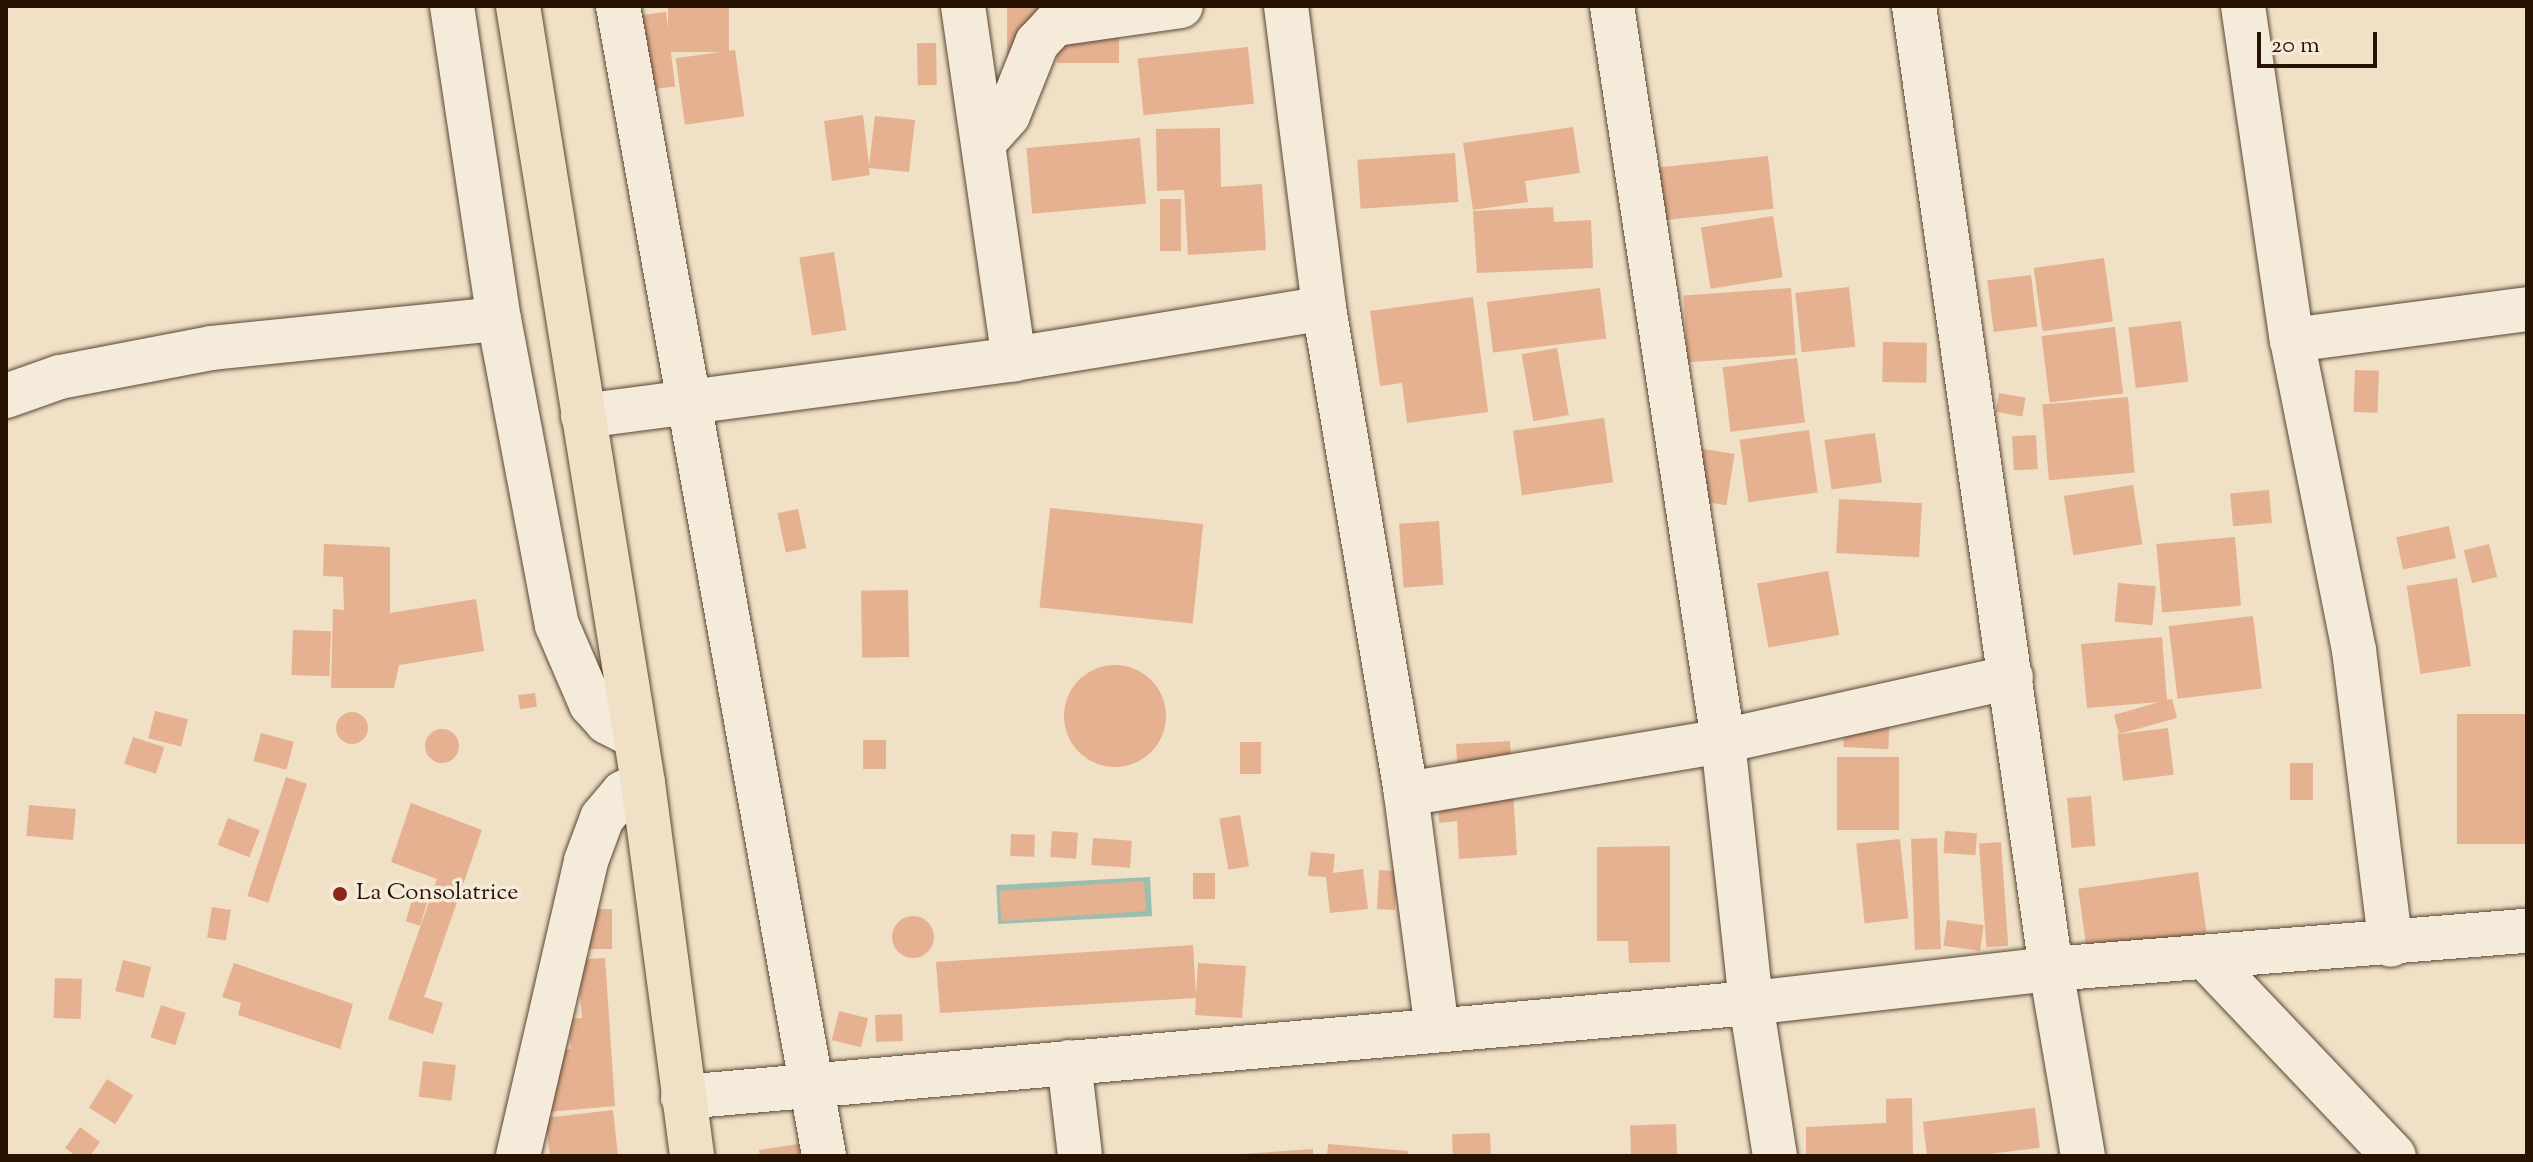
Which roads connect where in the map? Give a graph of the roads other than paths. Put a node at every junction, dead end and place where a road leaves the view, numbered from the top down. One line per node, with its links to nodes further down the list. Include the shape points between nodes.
1 (452, 6): 13 (street)
2 (518, 6): 18 (highway)
3 (618, 6): 17 (street)
4 (963, 6): 10 (street)
5 (1181, 6): 10 (street, via 1055,24 1037,43 1008,115)
6 (1286, 6): 11 (street)
7 (1612, 6): 21 (street)
8 (1914, 6): 19 (street)
9 (2243, 6): 14 (street)
10 (984, 142): 15 (street)
11 (1324, 308): 15 (street); 23 (street)
12 (2527, 309): 14 (street)
13 (499, 319): 16 (street, via 212,348 60,377); 20 (street, via 557,625 591,704 607,722)
14 (2292, 340): 25 (street, via 2354,650)
15 (1014, 359): 17 (street)
16 (6, 396)
17 (685, 406): 18 (street); 31 (street)
18 (583, 416): 20 (highway)
19 (2011, 677): 21 (street); 27 (street)
20 (631, 734): 22 (highway)
21 (1723, 741): 23 (street); 28 (street)
22 (643, 783): 32 (highway); 33 (street, via 623,793 602,818 586,861)
23 (1406, 794): 29 (street)
24 (2527, 931): 25 (street)
25 (2391, 945): 26 (street)
26 (2206, 958): 27 (street); 39 (street)
27 (2051, 969): 28 (street); 38 (street)
28 (1751, 1003): 29 (street); 37 (street)
29 (1437, 1029): 30 (street)
30 (1069, 1062): 31 (street); 36 (street)
31 (815, 1085): 32 (street); 35 (street)
32 (683, 1097): 34 (highway)
33 (518, 1156)
34 (692, 1156)
35 (824, 1156)
36 (1080, 1156)
37 (1775, 1156)
38 (2083, 1156)
39 (2394, 1156)

